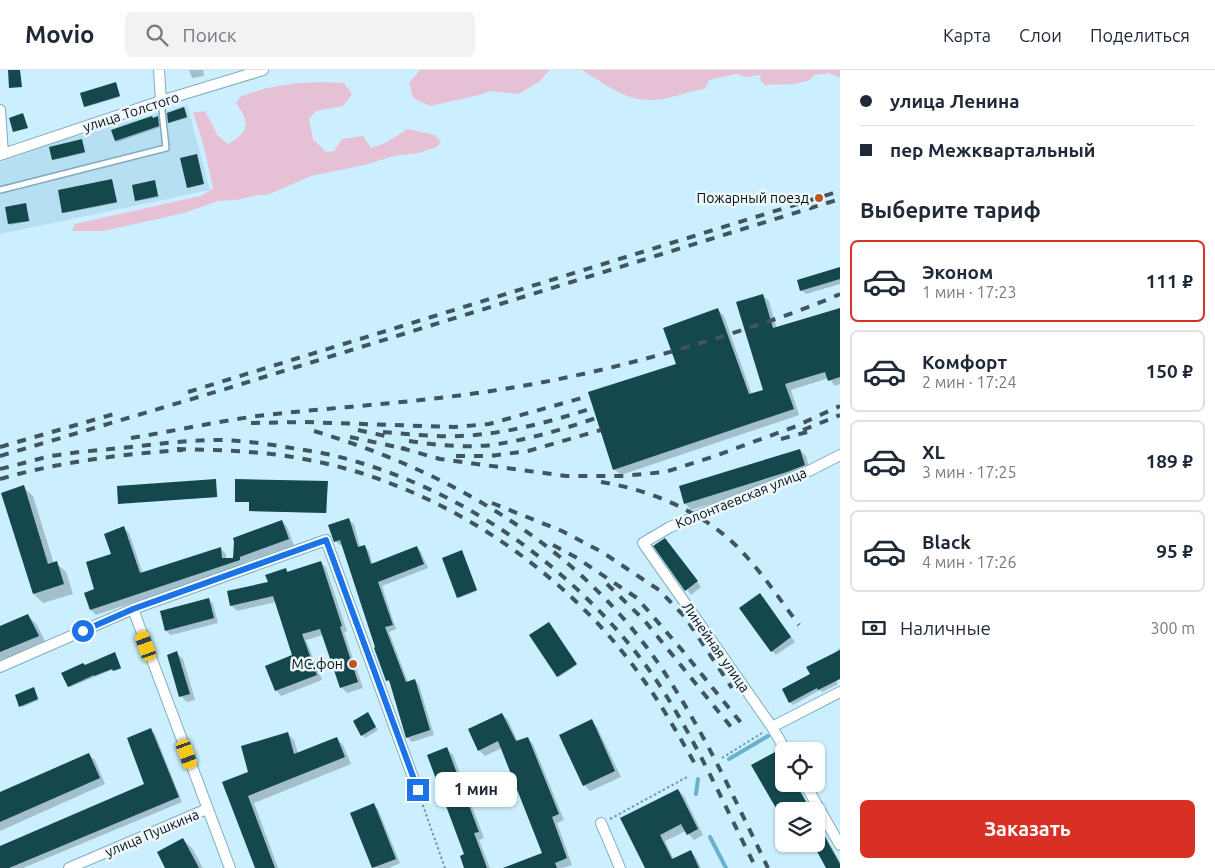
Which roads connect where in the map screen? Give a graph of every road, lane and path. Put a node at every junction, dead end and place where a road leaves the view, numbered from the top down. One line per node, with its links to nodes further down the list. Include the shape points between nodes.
1 (159, 70): 3 (street)
2 (263, 70): 3 (street, улица Толстого)
3 (161, 101): 5 (street, улица Толстого); 6 (lane, via 166,148)
4 (0, 110): 5 (street)
5 (2, 154)
6 (0, 190)
7 (840, 455): 8 (street, Колонтаевская улица, via 811,470 670,527)
8 (643, 543): 12 (street, Линейная улица)
9 (133, 609): 10 (street); 16 (street, via 326,540); 18 (street)
10 (0, 666)
11 (840, 692): 12 (street)
12 (772, 727): 13 (street, Линейная улица); 14 (path)
13 (781, 742)
14 (722, 758)
15 (687, 778): 19 (path)
16 (418, 790): 24 (path)
17 (810, 792): 20 (street)
18 (207, 809): 22 (street, улица Пушкина); 23 (street)
19 (601, 823): 25 (street)
20 (837, 832): 21 (street)
21 (840, 845)
22 (69, 868)
23 (230, 868)
24 (445, 868)
25 (619, 868)

